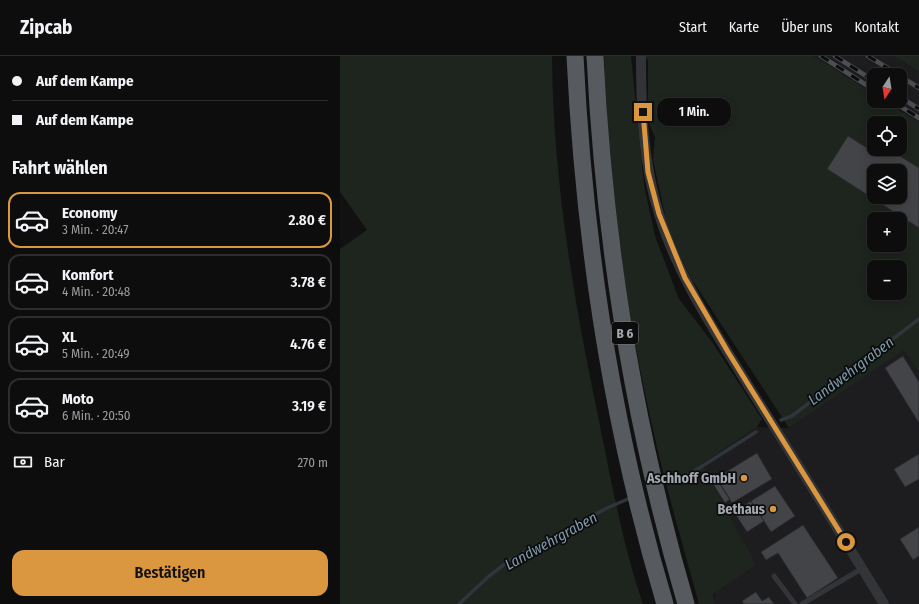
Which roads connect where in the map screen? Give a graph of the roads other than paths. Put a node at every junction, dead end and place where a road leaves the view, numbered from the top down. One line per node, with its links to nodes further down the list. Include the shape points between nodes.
1 (575, 56): 6 (highway, B 6, via 580,138 598,296 630,467)
2 (595, 56): 7 (highway, B 6, via 610,230 626,339 670,550)
3 (641, 56): 4 (street, via 648,172 671,247 685,278 720,339)
4 (863, 568): 9 (lane); 10 (street)
5 (774, 576): 8 (lane)
6 (665, 604)
7 (686, 604)
8 (795, 604)
9 (802, 604)
10 (884, 604)

